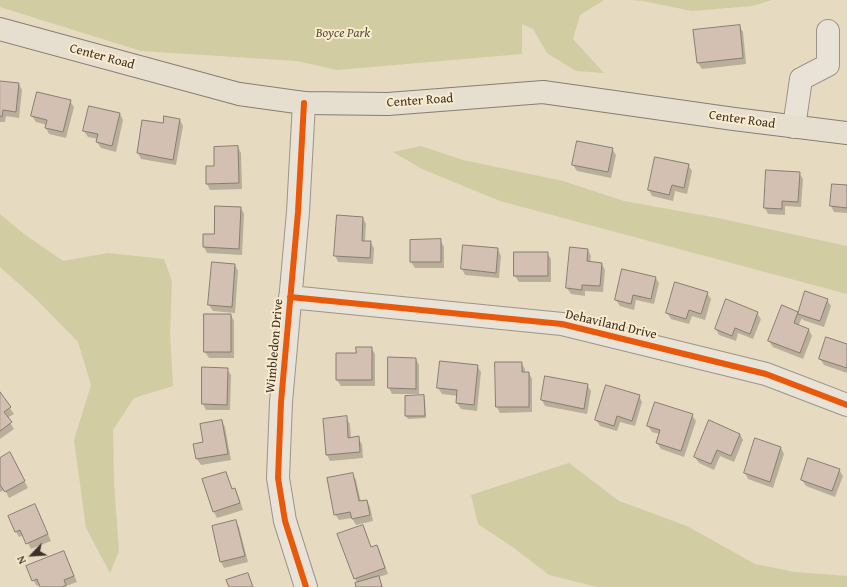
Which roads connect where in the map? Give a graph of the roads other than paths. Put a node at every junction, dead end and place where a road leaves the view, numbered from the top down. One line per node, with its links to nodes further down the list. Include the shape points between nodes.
1 (0, 29): 3 (main road, Center Road, via 239,94)
2 (828, 31): 4 (street, via 828,65 801,79)
3 (304, 103): 4 (main road, Center Road, via 388,104 543,92); 6 (street, Wimbledon Drive)
4 (794, 127): 5 (main road, Center Road)
5 (847, 133)
6 (290, 298): 7 (street, Dehaviland Drive, via 562,324 766,374); 8 (street, Wimbledon Drive, via 281,402 278,478 285,521)
7 (847, 405)
8 (306, 587)

